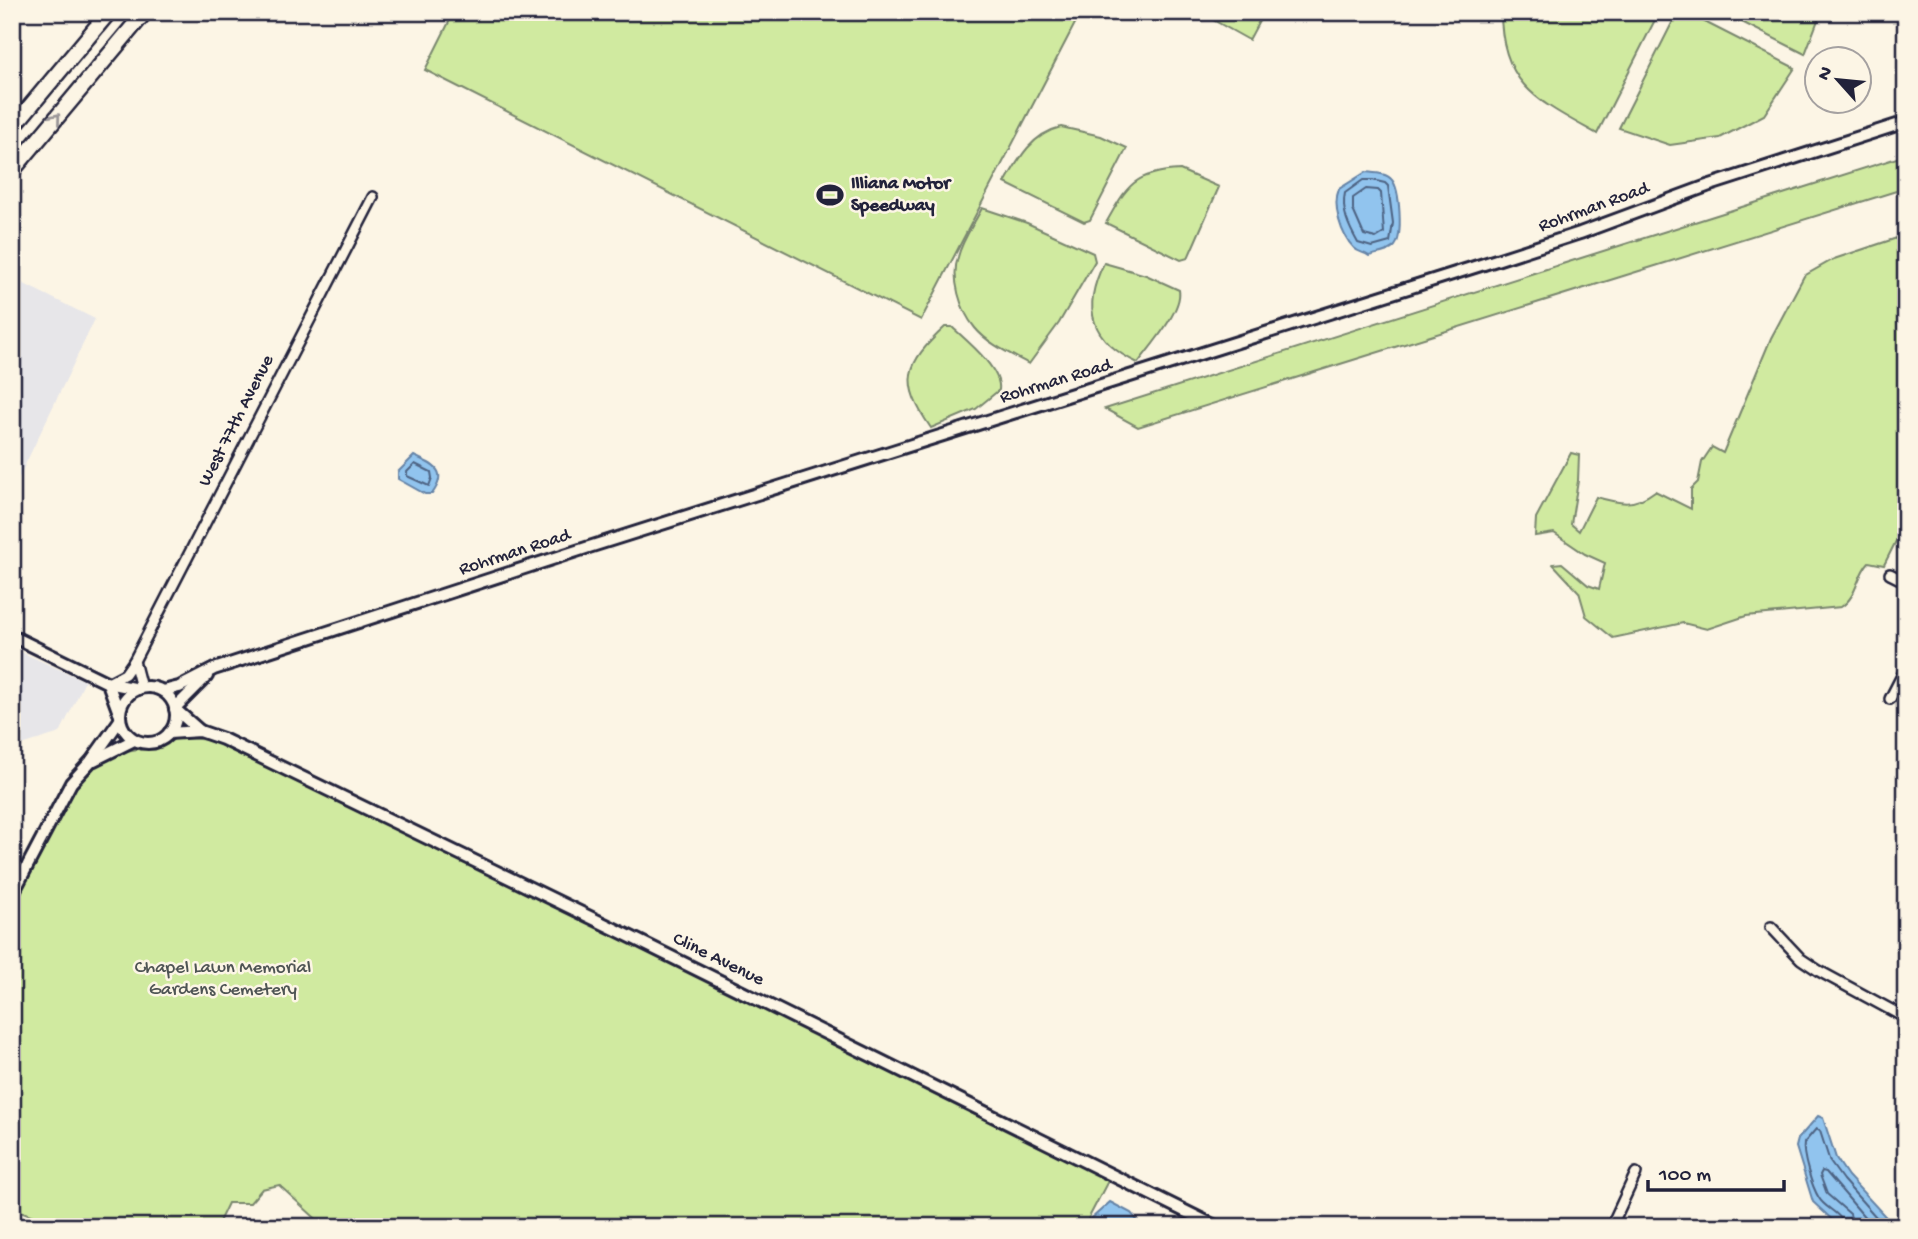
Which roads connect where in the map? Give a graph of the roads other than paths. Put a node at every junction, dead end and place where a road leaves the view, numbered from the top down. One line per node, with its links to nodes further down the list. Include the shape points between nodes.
1 (109, 12): 4 (main road)
2 (145, 12): 5 (main road, one-way to 2)
3 (1906, 122): 12 (street, Rohrman Road, via 1707,186 1580,233)
4 (12, 128)
5 (12, 170)
6 (373, 197): 10 (street, West 77th Avenue)
7 (1890, 574): 8 (street)
8 (1906, 582)
9 (12, 636): 13 (street)
10 (134, 661): 13 (street, West 77th Avenue, via 125,674); 14 (street)
11 (1906, 668): 16 (street)
12 (214, 669): 15 (street, Rohrman Road); 17 (street, Rohrman Road)
13 (108, 683): 14 (street); 18 (street)
14 (139, 688): 15 (street); 18 (street, via 127,696)
15 (163, 691): 17 (street)
16 (1890, 699)
17 (175, 708): 19 (street, Cline Avenue); 20 (street, via 176,719)
18 (120, 717): 21 (street, via 125,732); 22 (street)
19 (200, 731): 20 (street, Cline Avenue); 27 (street, Cline Avenue, via 631,937)
20 (169, 733): 21 (street, via 153,743)
21 (134, 740): 22 (street)
22 (91, 761): 23 (street, via 71,783)
23 (12, 895)
24 (1771, 927): 25 (street, via 1801,959)
25 (1906, 1018)
26 (1636, 1173): 28 (street)
27 (1217, 1227)
28 (1611, 1227)

